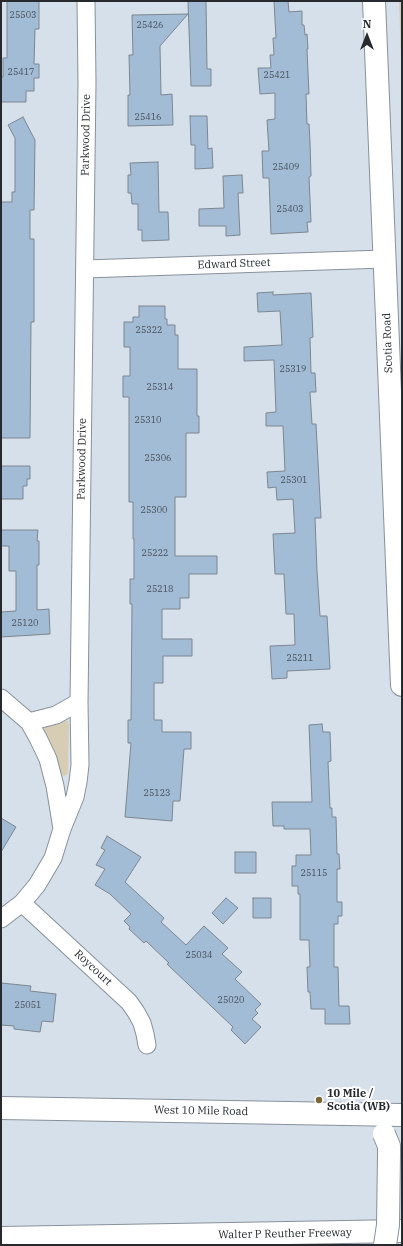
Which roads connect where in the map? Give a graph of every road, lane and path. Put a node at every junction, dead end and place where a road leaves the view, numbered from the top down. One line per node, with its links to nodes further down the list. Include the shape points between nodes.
1 (86, 1): 4 (street, Parkwood Drive)
2 (374, 1): 3 (main road, Scotia Road)
3 (384, 259): 4 (street, Edward Street); 5 (main road, Scotia Road)
4 (85, 269): 7 (street, Parkwood Drive)
5 (402, 685)
6 (1, 698): 8 (street)
7 (79, 702): 8 (street, via 56,715); 9 (street, Parkwood Drive, via 78,782)
8 (29, 722): 9 (street, via 48,759)
9 (62, 829): 10 (street, Parkwood Drive, via 53,858 37,885)
10 (22, 903): 11 (street, Parkwood Drive); 12 (street, Roycourt, via 129,1002 142,1023)
11 (1, 919)
12 (147, 1045)
13 (1, 1108): 14 (main road, West 10 Mile Road)
14 (365, 1114): 15 (main road, West 10 Mile Road); 18 (main road, bridge, via 372,1118 389,1146 388,1225)
15 (402, 1115)
16 (402, 1231): 17 (main road, Walter P Reuther Freeway)
17 (1, 1238)
18 (385, 1245)

